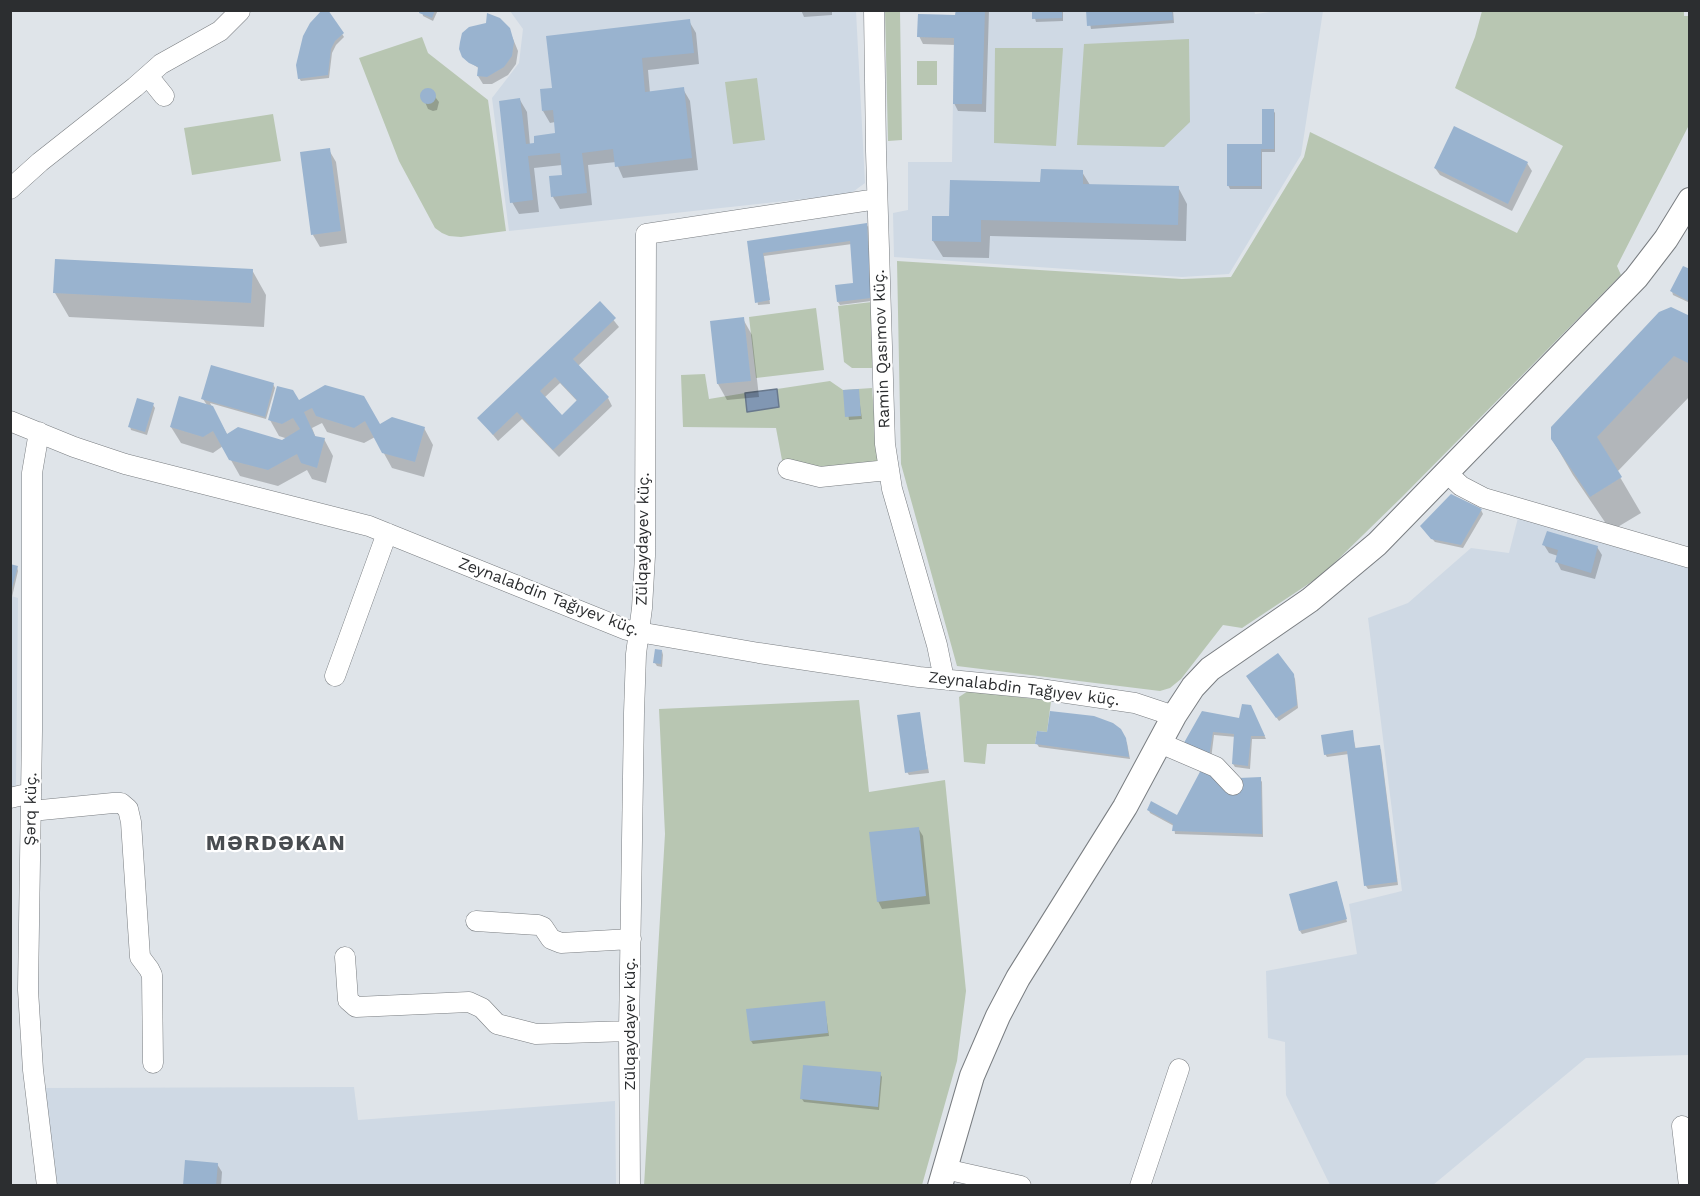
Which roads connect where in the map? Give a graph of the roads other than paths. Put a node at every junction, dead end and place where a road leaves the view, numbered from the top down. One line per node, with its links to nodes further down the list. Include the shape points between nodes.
1 (874, 10): 6 (street, Ramin Qasımov küç.)
2 (240, 11): 3 (street, via 220,31 172,56)
3 (148, 76): 4 (street); 5 (street)
4 (164, 96)
5 (10, 189)
6 (877, 199): 11 (street, Ramin Qasımov küç.); 15 (street, Zülqaydayev küç., via 646,234 645,573)
7 (1689, 200): 12 (main road, via 1636,278)
8 (10, 421): 9 (street, Zeynalabdin Tağıyev küç.)
9 (39, 432): 13 (street, Zeynalabdin Tağıyev küç., via 125,464); 22 (street, Şərq küç., via 32,473)
10 (788, 469): 11 (street, via 820,477)
11 (888, 470): 17 (street, Ramin Qasımov küç.)
12 (1447, 473): 14 (street, via 1484,498); 18 (main road, via 1343,574 1210,669)
13 (387, 533): 15 (street, Zeynalabdin Tağıyev küç.); 16 (street)
14 (1689, 558)
15 (639, 633): 17 (street, Zeynalabdin Tağıyev küç.); 24 (street, Zülqaydayev küç.)
16 (335, 676)
17 (944, 679): 18 (street, Zeynalabdin Tağıyev küç., via 1135,703)
18 (1174, 716): 19 (main road)
19 (1160, 743): 20 (street, via 1216,767); 30 (main road, via 998,1016 972,1076)
20 (1233, 784)
21 (10, 798): 22 (street)
22 (31, 802): 27 (street, via 121,803 128,809 140,957 152,975); 31 (street, Şərq küç., via 29,1018)
23 (476, 921): 24 (street, via 538,925 551,939 561,943)
24 (631, 939): 26 (street, Zülqaydayev küç.)
25 (345, 957): 26 (street, via 348,999 356,1007 469,1002 482,1008 497,1024 536,1034)
26 (629, 1031): 32 (street, Zülqaydayev küç.)
27 (153, 1063)
28 (1179, 1069): 34 (street)
29 (1682, 1126): 35 (street)
30 (943, 1177): 33 (street)
31 (47, 1185)
32 (630, 1185)
33 (1021, 1185)
34 (1140, 1185)
35 (1689, 1185)

